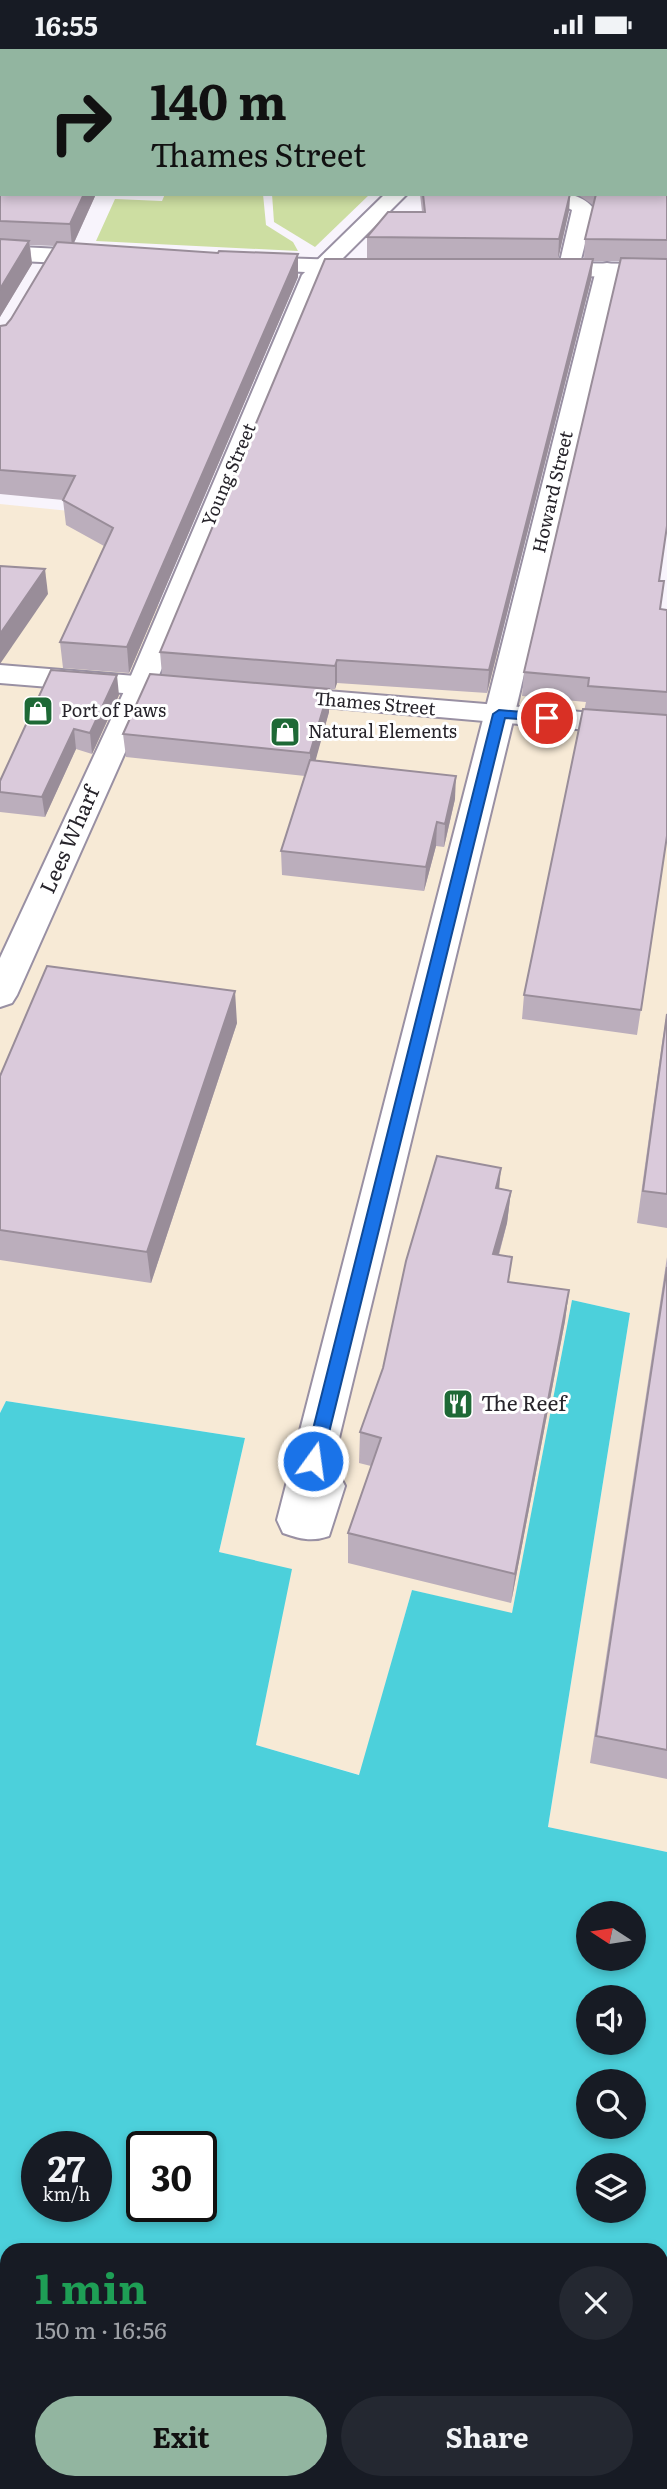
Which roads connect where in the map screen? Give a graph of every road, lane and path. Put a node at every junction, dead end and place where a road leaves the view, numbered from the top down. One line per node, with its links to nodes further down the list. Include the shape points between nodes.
1 (395, 196): 6 (street)
2 (539, 196): 9 (street, via 570,201 583,209)
3 (0, 253): 4 (street, via 45,265)
4 (118, 259)
5 (225, 263): 6 (street)
6 (318, 267): 7 (street); 13 (street, Young Street)
7 (402, 268)
8 (513, 270): 9 (street)
9 (569, 270): 10 (street)
10 (607, 270): 11 (street); 14 (street, Howard Street)
11 (667, 271)
12 (0, 674): 13 (street, Thames Street)
13 (141, 685): 14 (street, Thames Street); 16 (street, Lees Wharf)
14 (499, 714): 15 (street, Thames Street); 17 (street, Howard Street)
15 (667, 728)
16 (0, 995)
17 (306, 1488)

